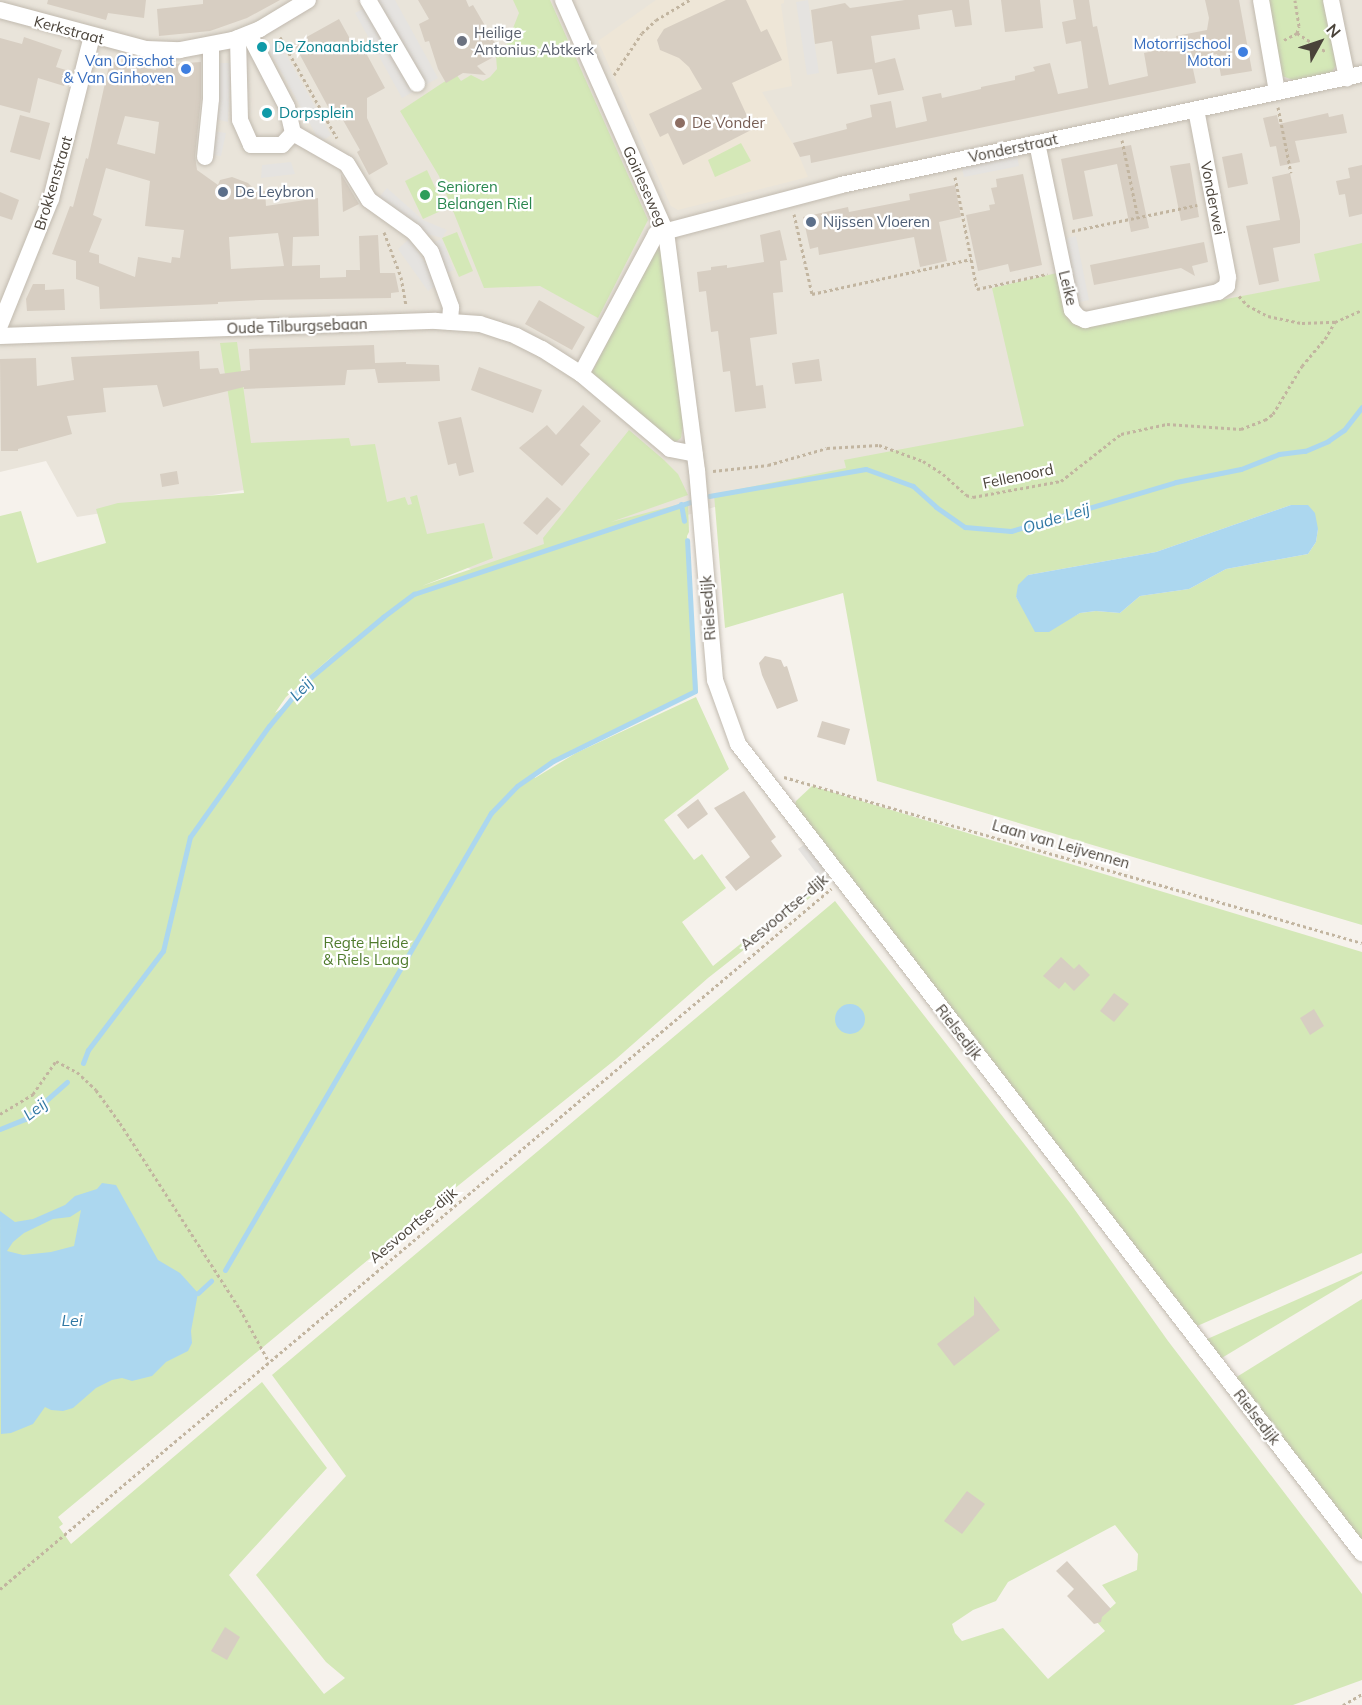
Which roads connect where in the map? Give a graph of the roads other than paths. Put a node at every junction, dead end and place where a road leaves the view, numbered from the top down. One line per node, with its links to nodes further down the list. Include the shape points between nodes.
1 (308, 0): 8 (street, Kerkstraat)
2 (368, 0): 11 (street)
3 (563, 0): 17 (street, Goirleseweg)
4 (1261, 0): 12 (street)
5 (1331, 0): 10 (street, via 1342,58)
6 (6, 8): 7 (street, Kerkstraat)
7 (92, 36): 9 (street, Kerkstraat, via 146,49); 20 (street, Brokkenstraat, via 51,199)
8 (244, 36): 9 (street, Kerkstraat); 14 (street, via 287,107); 14 (street, via 240,120 251,145 282,145)
9 (211, 46): 16 (street)
10 (1354, 76): 12 (street, Vonderstraat)
11 (417, 84)
12 (1276, 92): 13 (street, Vonderstraat)
13 (1196, 110): 15 (street, Vonderstraat); 18 (street, Vonderwei)
14 (293, 133): 19 (street, via 346,164 369,200 414,232 431,252 451,307)
15 (1037, 142): 17 (street, Vonderstraat, via 790,198); 18 (street, Leike, via 1072,310 1078,317 1085,320 1218,292)
16 (205, 157)
17 (666, 232): 22 (street, via 656,234); 23 (street, Goirleseweg)
18 (1227, 286)
19 (450, 322): 21 (street, Oude Tilburgsebaan); 22 (street, Oude Tilburgsebaan, via 480,324 516,336)
20 (0, 326)
21 (0, 336)
22 (581, 374): 23 (street, Oude Tilburgsebaan, via 670,449)
23 (696, 462): 24 (street, Rielsedijk, via 715,680 730,727 754,768)
24 (1362, 1553)

